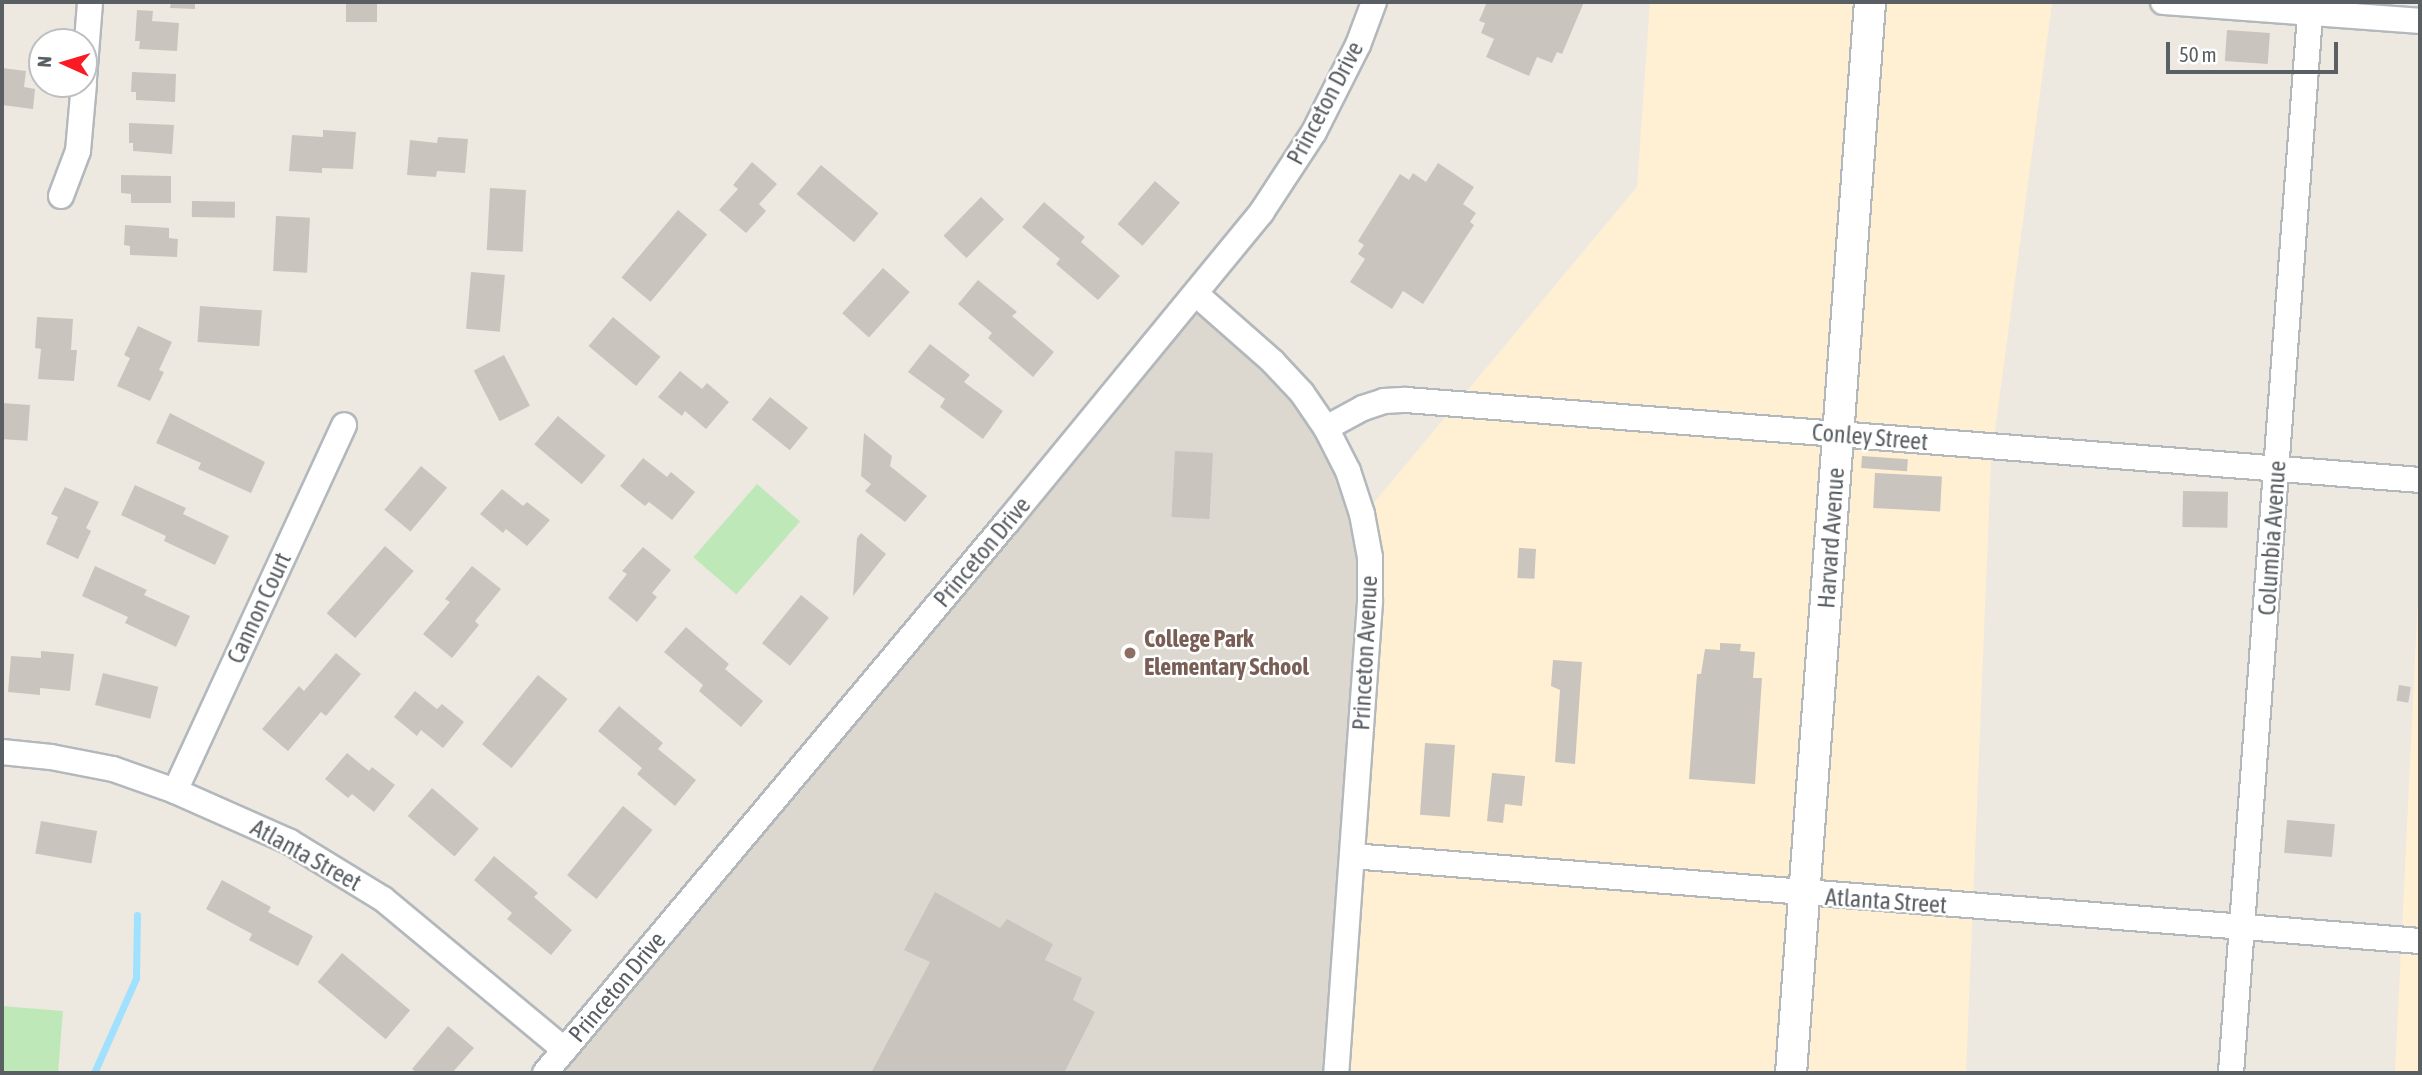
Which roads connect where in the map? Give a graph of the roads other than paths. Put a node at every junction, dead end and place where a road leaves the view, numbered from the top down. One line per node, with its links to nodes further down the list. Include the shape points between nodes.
1 (90, 2): 7 (street)
2 (1374, 2): 10 (street, Princeton Drive, via 1314,132 1261,213)
3 (1870, 2): 13 (street, Harvard Avenue)
4 (2163, 2): 5 (street)
5 (2311, 7): 6 (street); 14 (street, Columbia Avenue)
6 (2420, 21)
7 (88, 28)
8 (83, 98): 9 (street, via 78,151)
9 (61, 196)
10 (1196, 294): 12 (street, Princeton Avenue, via 1273,362); 22 (street, Princeton Drive)
11 (344, 425): 17 (street, Cannon Court)
12 (1326, 428): 13 (street, Conley Street, via 1363,408 1406,400); 18 (street, Princeton Avenue, via 1352,481 1370,557)
13 (1839, 435): 14 (street, Conley Street); 19 (street, Harvard Avenue)
14 (2277, 470): 15 (street, Conley Street); 20 (street, Columbia Avenue)
15 (2420, 480)
16 (2, 752): 17 (street, Atlanta Street, via 113,769)
17 (175, 791): 22 (street, Atlanta Street, via 290,842 372,892)
18 (1352, 856): 19 (street, Atlanta Street); 24 (street, Princeton Avenue)
19 (1804, 894): 20 (street, Atlanta Street); 25 (street, Harvard Avenue)
20 (2241, 927): 21 (street, Atlanta Street); 26 (street, Columbia Avenue)
21 (2420, 941)
22 (565, 1049): 23 (street, Princeton Drive)
23 (545, 1073)
24 (1336, 1073)
25 (1791, 1073)
26 (2231, 1073)

